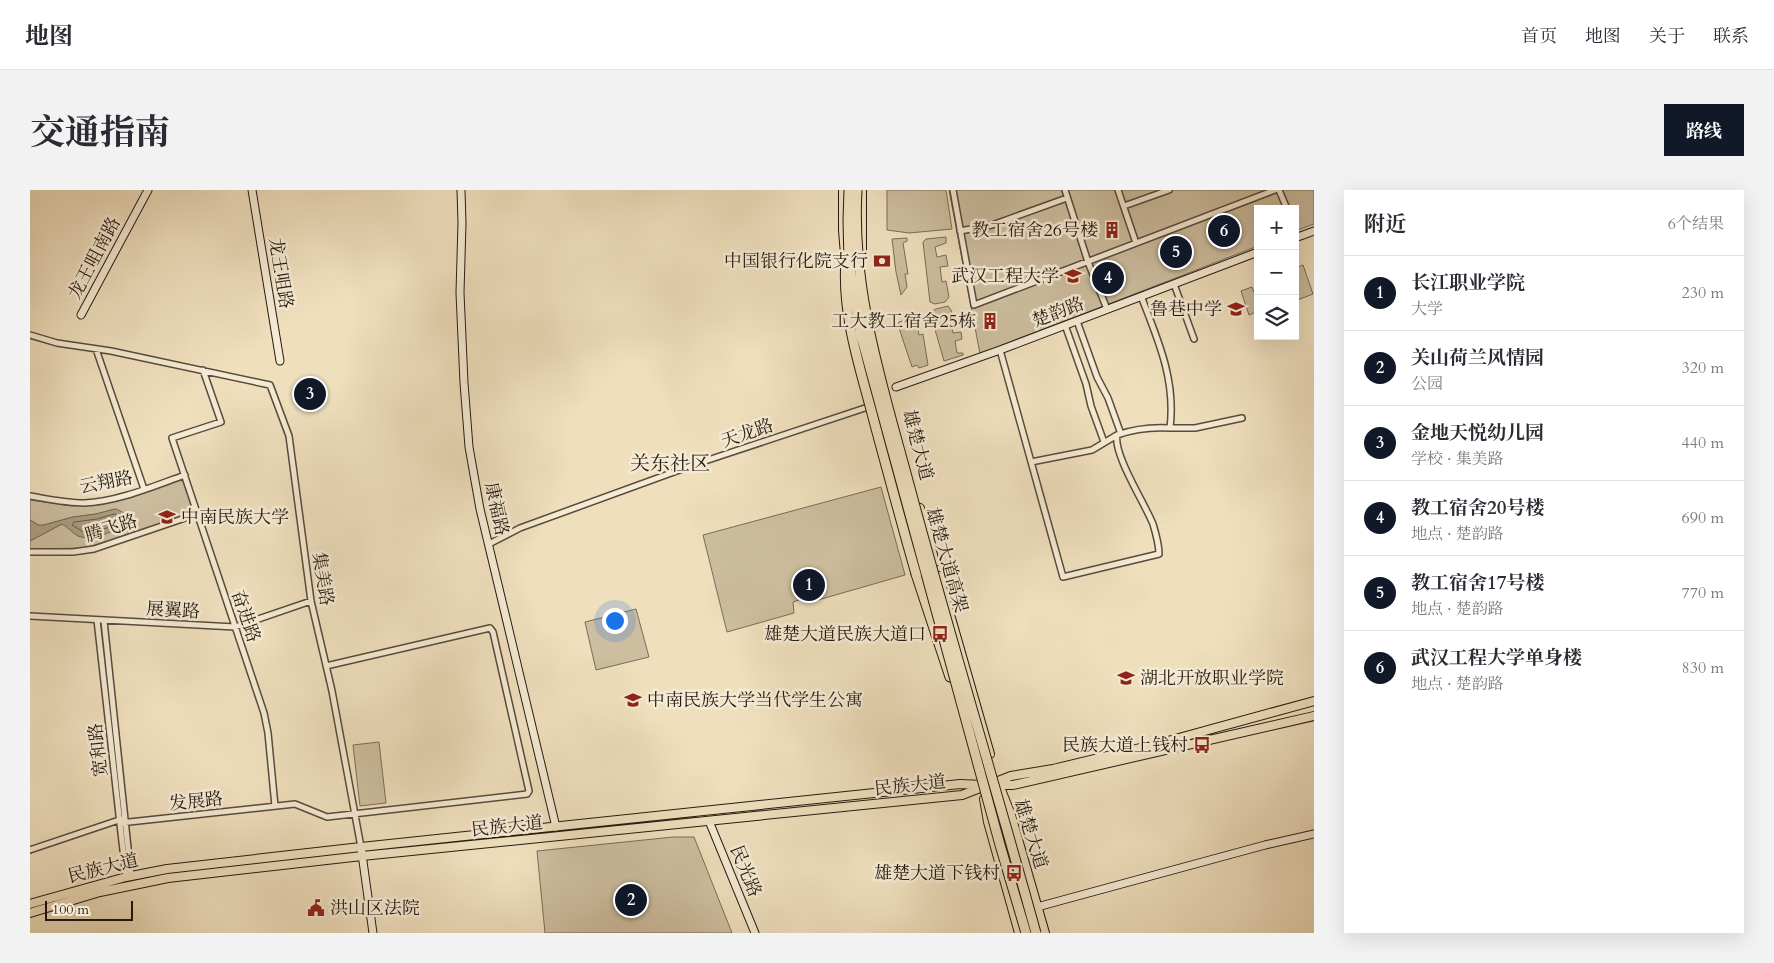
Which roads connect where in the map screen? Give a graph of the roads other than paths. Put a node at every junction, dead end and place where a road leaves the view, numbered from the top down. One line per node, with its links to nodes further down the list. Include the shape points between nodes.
1 (148, 190): 26 (street, 龙王咀南路)
2 (252, 190): 33 (street, 龙王咀路)
3 (461, 190): 46 (street, 康福路, via 460,293 469,447)
4 (843, 190): 36 (main road, 雄楚大道, via 849,296)
5 (849, 190): 16 (highway, 雄楚大道高架, bridge)
6 (857, 190): 76 (highway, 雄楚大道高架, bridge, via 857,257 869,334)
7 (862, 190): 57 (main road, 雄楚大道, via 862,255 872,331)
8 (953, 190): 17 (street)
9 (1064, 190): 13 (street)
10 (1118, 190): 15 (street)
11 (1169, 190): 15 (street)
12 (1277, 190): 14 (street); 20 (street)
13 (1067, 198): 17 (street, via 992,225); 22 (street)
14 (1285, 205)
15 (1124, 206): 20 (street)
16 (848, 220): 54 (highway, bridge, via 847,312 885,465); 75 (highway, 雄楚大道高架, bridge, via 850,263 861,335)
17 (960, 231): 22 (street, via 974,305)
18 (1314, 231): 19 (street)
19 (1299, 237)
20 (1136, 244): 22 (street)
21 (1254, 254): 23 (street, 楚韵路)
22 (1088, 262): 25 (street)
23 (1174, 284): 24 (street, 楚韵路); 30 (street)
24 (1141, 296): 25 (street, 楚韵路); 38 (street, via 1168,371)
25 (1107, 309): 27 (street, 楚韵路)
26 (81, 315)
27 (1077, 320): 28 (street, 楚韵路); 39 (street)
28 (1065, 325): 32 (street, 楚韵路); 40 (street)
29 (30, 335): 31 (street)
30 (1194, 339)
31 (96, 349): 34 (street); 43 (street)
32 (1000, 350): 35 (street, 楚韵路); 41 (street)
33 (280, 361)
34 (203, 370): 42 (street, 奋进路, via 221,422 172,438); 48 (street, 集美路, via 270,385 289,436)
35 (896, 387)
36 (875, 405): 46 (street, 天龙路, via 696,464 520,528); 54 (main road, 雄楚大道)
37 (1242, 418): 38 (street, via 1195,428)
38 (1170, 428): 39 (street)
39 (1119, 434): 40 (street); 41 (street, via 1116,441 1153,524 1159,554 1063,577)
40 (1104, 442): 41 (street, via 1092,450)
41 (1031, 462)
42 (185, 476): 43 (street, 云翔路); 45 (street, 奋进路)
43 (144, 489): 44 (street, 云翔路, via 89,502)
44 (30, 496)
45 (197, 514): 47 (street, 腾飞路, via 94,549); 52 (street, 奋进路)
46 (489, 544): 63 (street, 康福路)
47 (30, 552)
48 (311, 600): 52 (street, 展翼路); 53 (street, 集美路)
49 (30, 616): 50 (street, 展翼路)
50 (97, 620): 51 (street, 展翼路); 61 (street, 宽和路)
51 (104, 620): 52 (street, 展翼路); 61 (street, 宽和路)
52 (235, 626): 59 (street, 奋进路, via 266,720)
53 (326, 666): 60 (street, 集美路); 60 (street, 发展路, via 490,628 529,791 527,794)
54 (950, 677): 58 (main road, 雄楚大道)
55 (1314, 701): 57 (main road, 民族大道, via 1157,744 1011,776)
56 (1314, 716): 57 (main road, 民族大道, via 1013,785)
57 (998, 783): 58 (main road, 民族大道); 70 (main road, 雄楚大道, via 1011,815)
58 (984, 786): 62 (main road, 民族大道, via 962,795); 63 (main road, 民族大道, via 960,784); 74 (main road, 雄楚大道, via 988,822)
59 (275, 806): 60 (street, 发展路, via 295,804 327,818); 61 (street, 发展路)
60 (355, 814): 65 (street, 集美路)
61 (122, 821): 66 (street, 发展路); 68 (street, 宽和路)
62 (709, 821): 67 (main road, 民族大道); 73 (street, 民光路)
63 (556, 827): 65 (main road, 民族大道)
64 (1314, 834): 70 (street)
65 (361, 847): 67 (street); 68 (main road, 民族大道)
66 (30, 850)
67 (362, 856): 71 (main road, 民族大道, via 151,880); 72 (street)
68 (128, 876): 69 (main road, 民族大道)
69 (30, 904)
70 (1037, 907): 77 (main road, 雄楚大道)
71 (30, 913)
72 (373, 933)
73 (755, 933)
74 (1019, 933)
75 (1026, 933)
76 (1036, 933)
77 (1045, 933)

